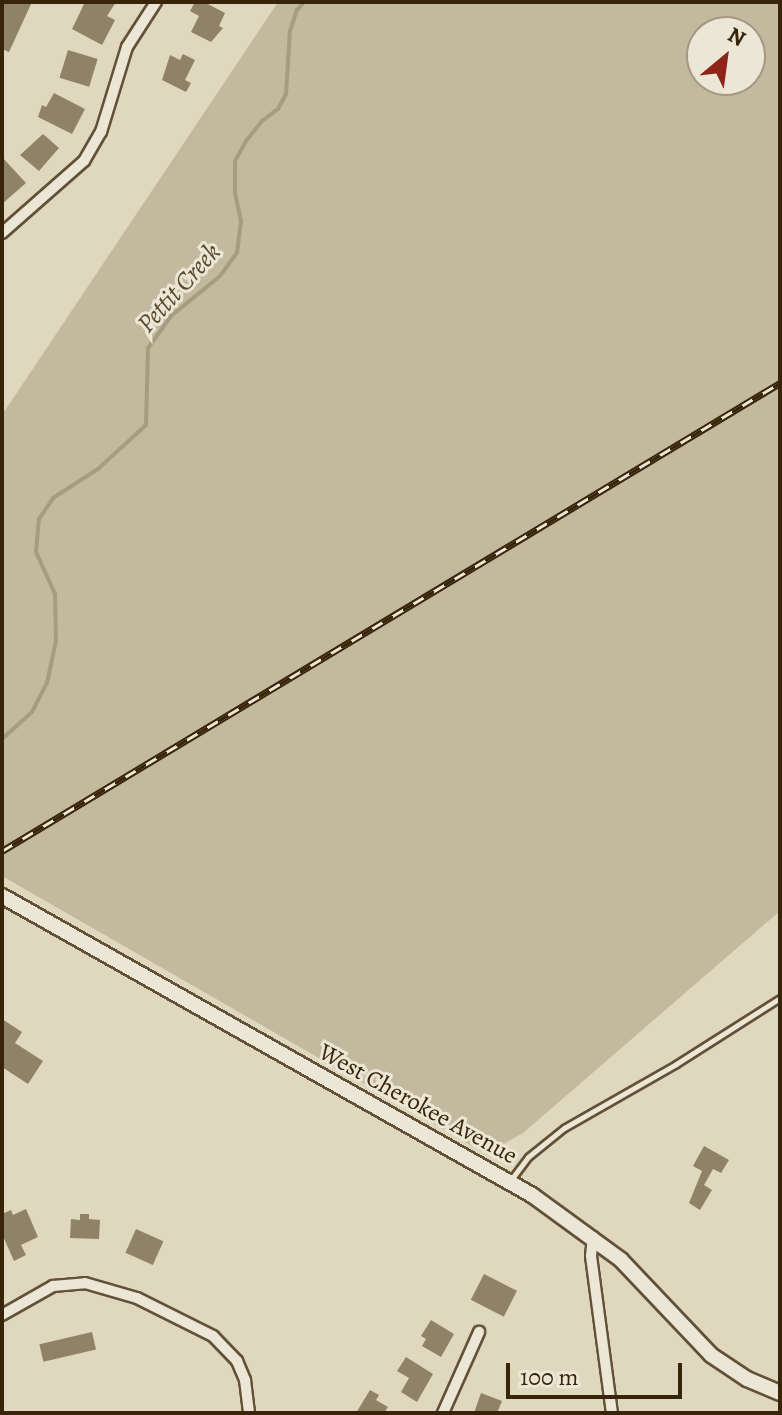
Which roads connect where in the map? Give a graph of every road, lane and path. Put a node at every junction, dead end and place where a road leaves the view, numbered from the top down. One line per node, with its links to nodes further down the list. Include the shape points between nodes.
1 (156, 2): 2 (street, via 127,47 101,132 84,161)
2 (2, 233)
3 (2, 896): 5 (main road, West Cherokee Avenue)
4 (780, 998): 5 (lane, via 564,1128 528,1157)
5 (510, 1181): 6 (main road, West Cherokee Avenue)
6 (593, 1237): 9 (main road, West Cherokee Avenue, via 711,1355); 12 (street, via 591,1256)
7 (2, 1315): 10 (street, via 53,1286 85,1283 137,1298 213,1336 237,1361)
8 (479, 1332): 11 (street)
9 (780, 1393)
10 (249, 1413)
11 (443, 1413)
12 (612, 1413)

